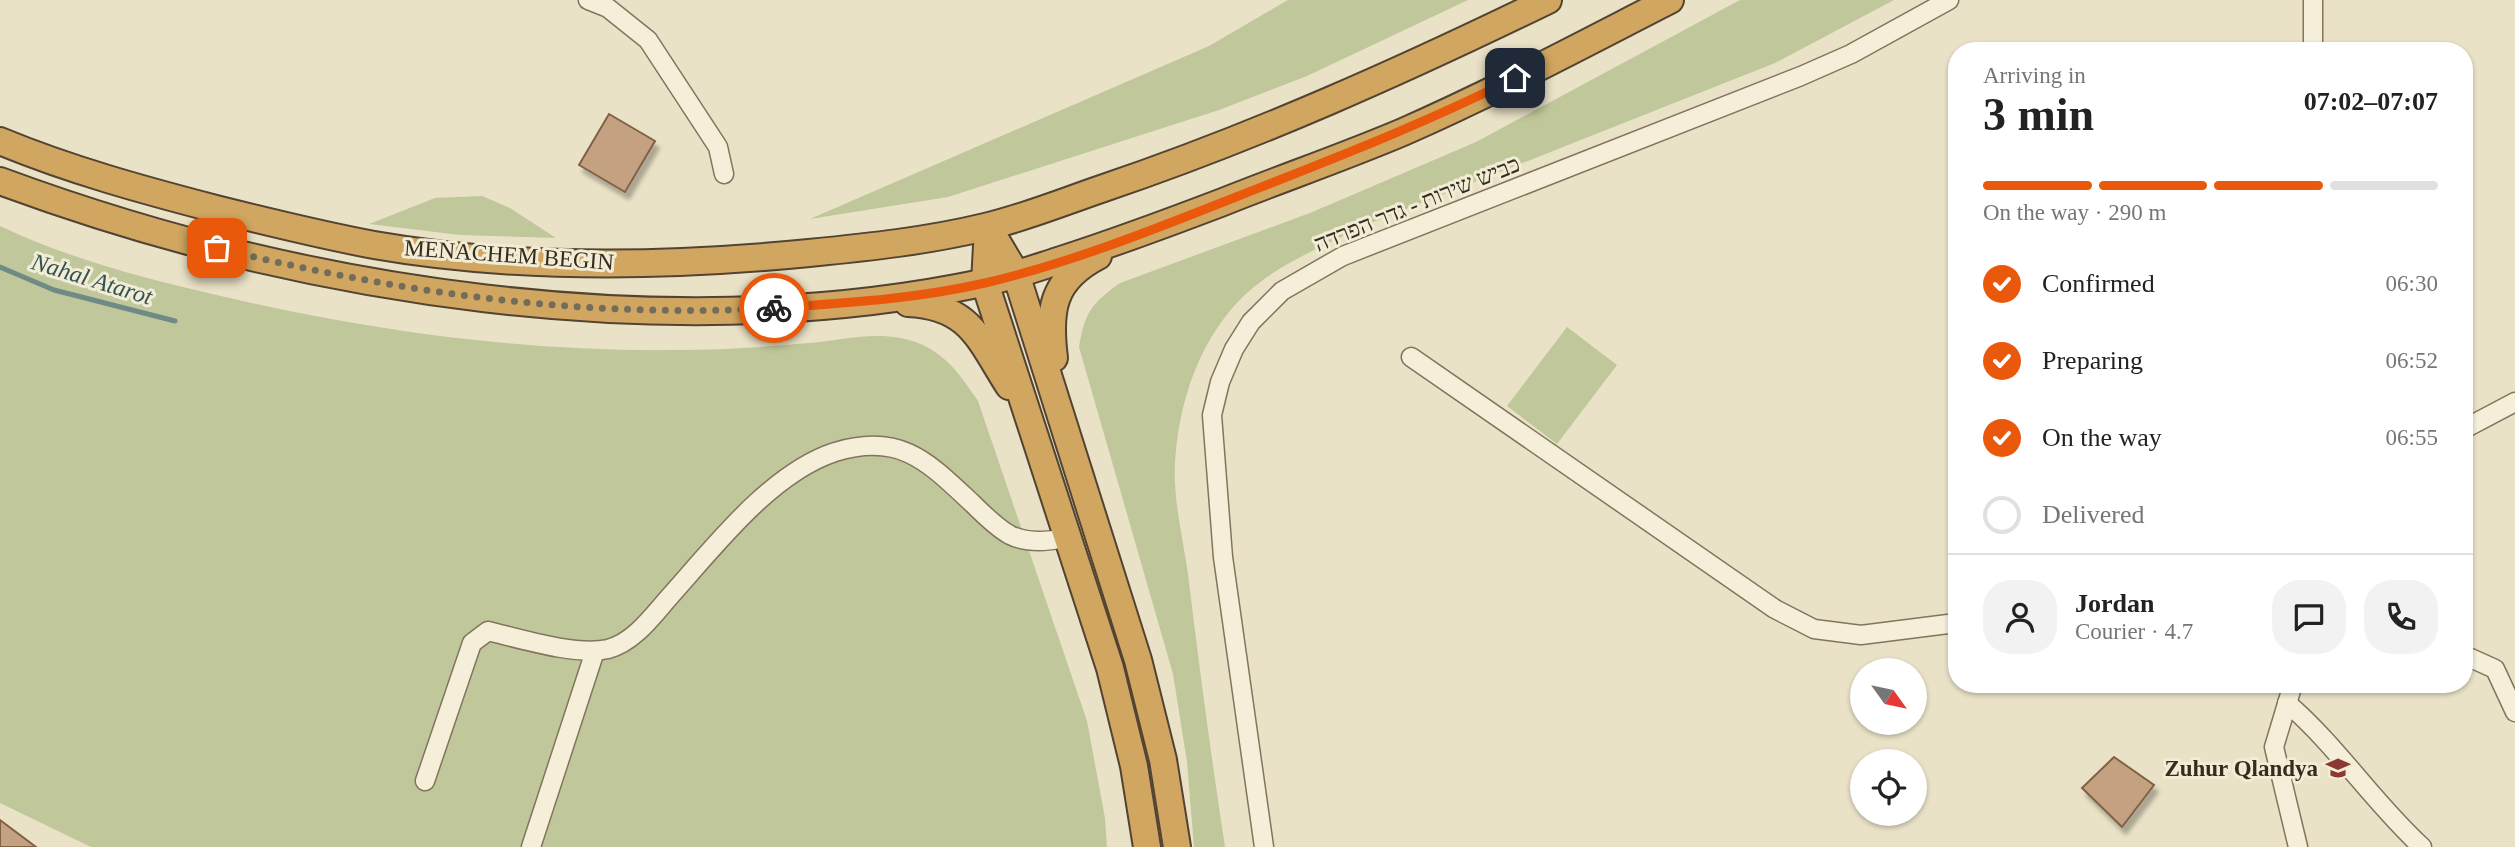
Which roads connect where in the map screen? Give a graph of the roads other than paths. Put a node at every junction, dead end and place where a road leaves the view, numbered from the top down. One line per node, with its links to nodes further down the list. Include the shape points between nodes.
1 (588, 0): 8 (street, via 608,8 648,40 718,147)
2 (1548, 0): 10 (highway, MENACHEM BEGIN, via 1317,108 1145,174)
3 (1670, 0): 11 (highway, via 1402,132)
4 (1949, 0): 31 (street, כביש שירות - גדר הפרדה, via 1801,76 1343,257 1282,291 1251,322 1234,349 1212,415 1223,557)
5 (2313, 0): 6 (street)
6 (2314, 42)
7 (0, 141): 10 (highway, MENACHEM BEGIN, via 99,177 294,229 475,258 657,264 740,260 902,244)
8 (724, 174)
9 (0, 181): 14 (highway, MENACHEM BEGIN, via 87,213 160,233 370,282 553,304 663,310)
10 (988, 227): 12 (highway); 13 (highway)
11 (1145, 232): 12 (highway, MENACHEM BEGIN); 18 (highway, via 1079,266 1056,296 1051,329)
12 (1016, 274): 13 (highway, MENACHEM BEGIN); 18 (highway)
13 (985, 283): 14 (highway, MENACHEM BEGIN); 17 (highway)
14 (875, 301): 17 (highway, via 935,304 957,315 981,342)
15 (1411, 357): 21 (street, via 1775,609 1814,629 1861,635)
16 (2515, 402): 19 (street)
17 (1029, 417): 20 (highway)
18 (1063, 423): 30 (highway, via 1146,686)
19 (2473, 424)
20 (1068, 538): 22 (street, via 1044,542 1011,535 937,470 904,449 862,444 831,454 786,479 737,522 628,641); 29 (highway, via 1124,720)
21 (1948, 624)
22 (595, 651): 27 (street, via 488,631 472,643); 28 (street)
23 (2473, 659): 26 (street, via 2495,669)
24 (2290, 693): 25 (street)
25 (2287, 703): 32 (street, via 2274,747); 33 (street, via 2313,725)
26 (2515, 712)
27 (425, 781)
28 (531, 847)
29 (1147, 847)
30 (1177, 847)
31 (1264, 847)
32 (2298, 847)
33 (2422, 847)

